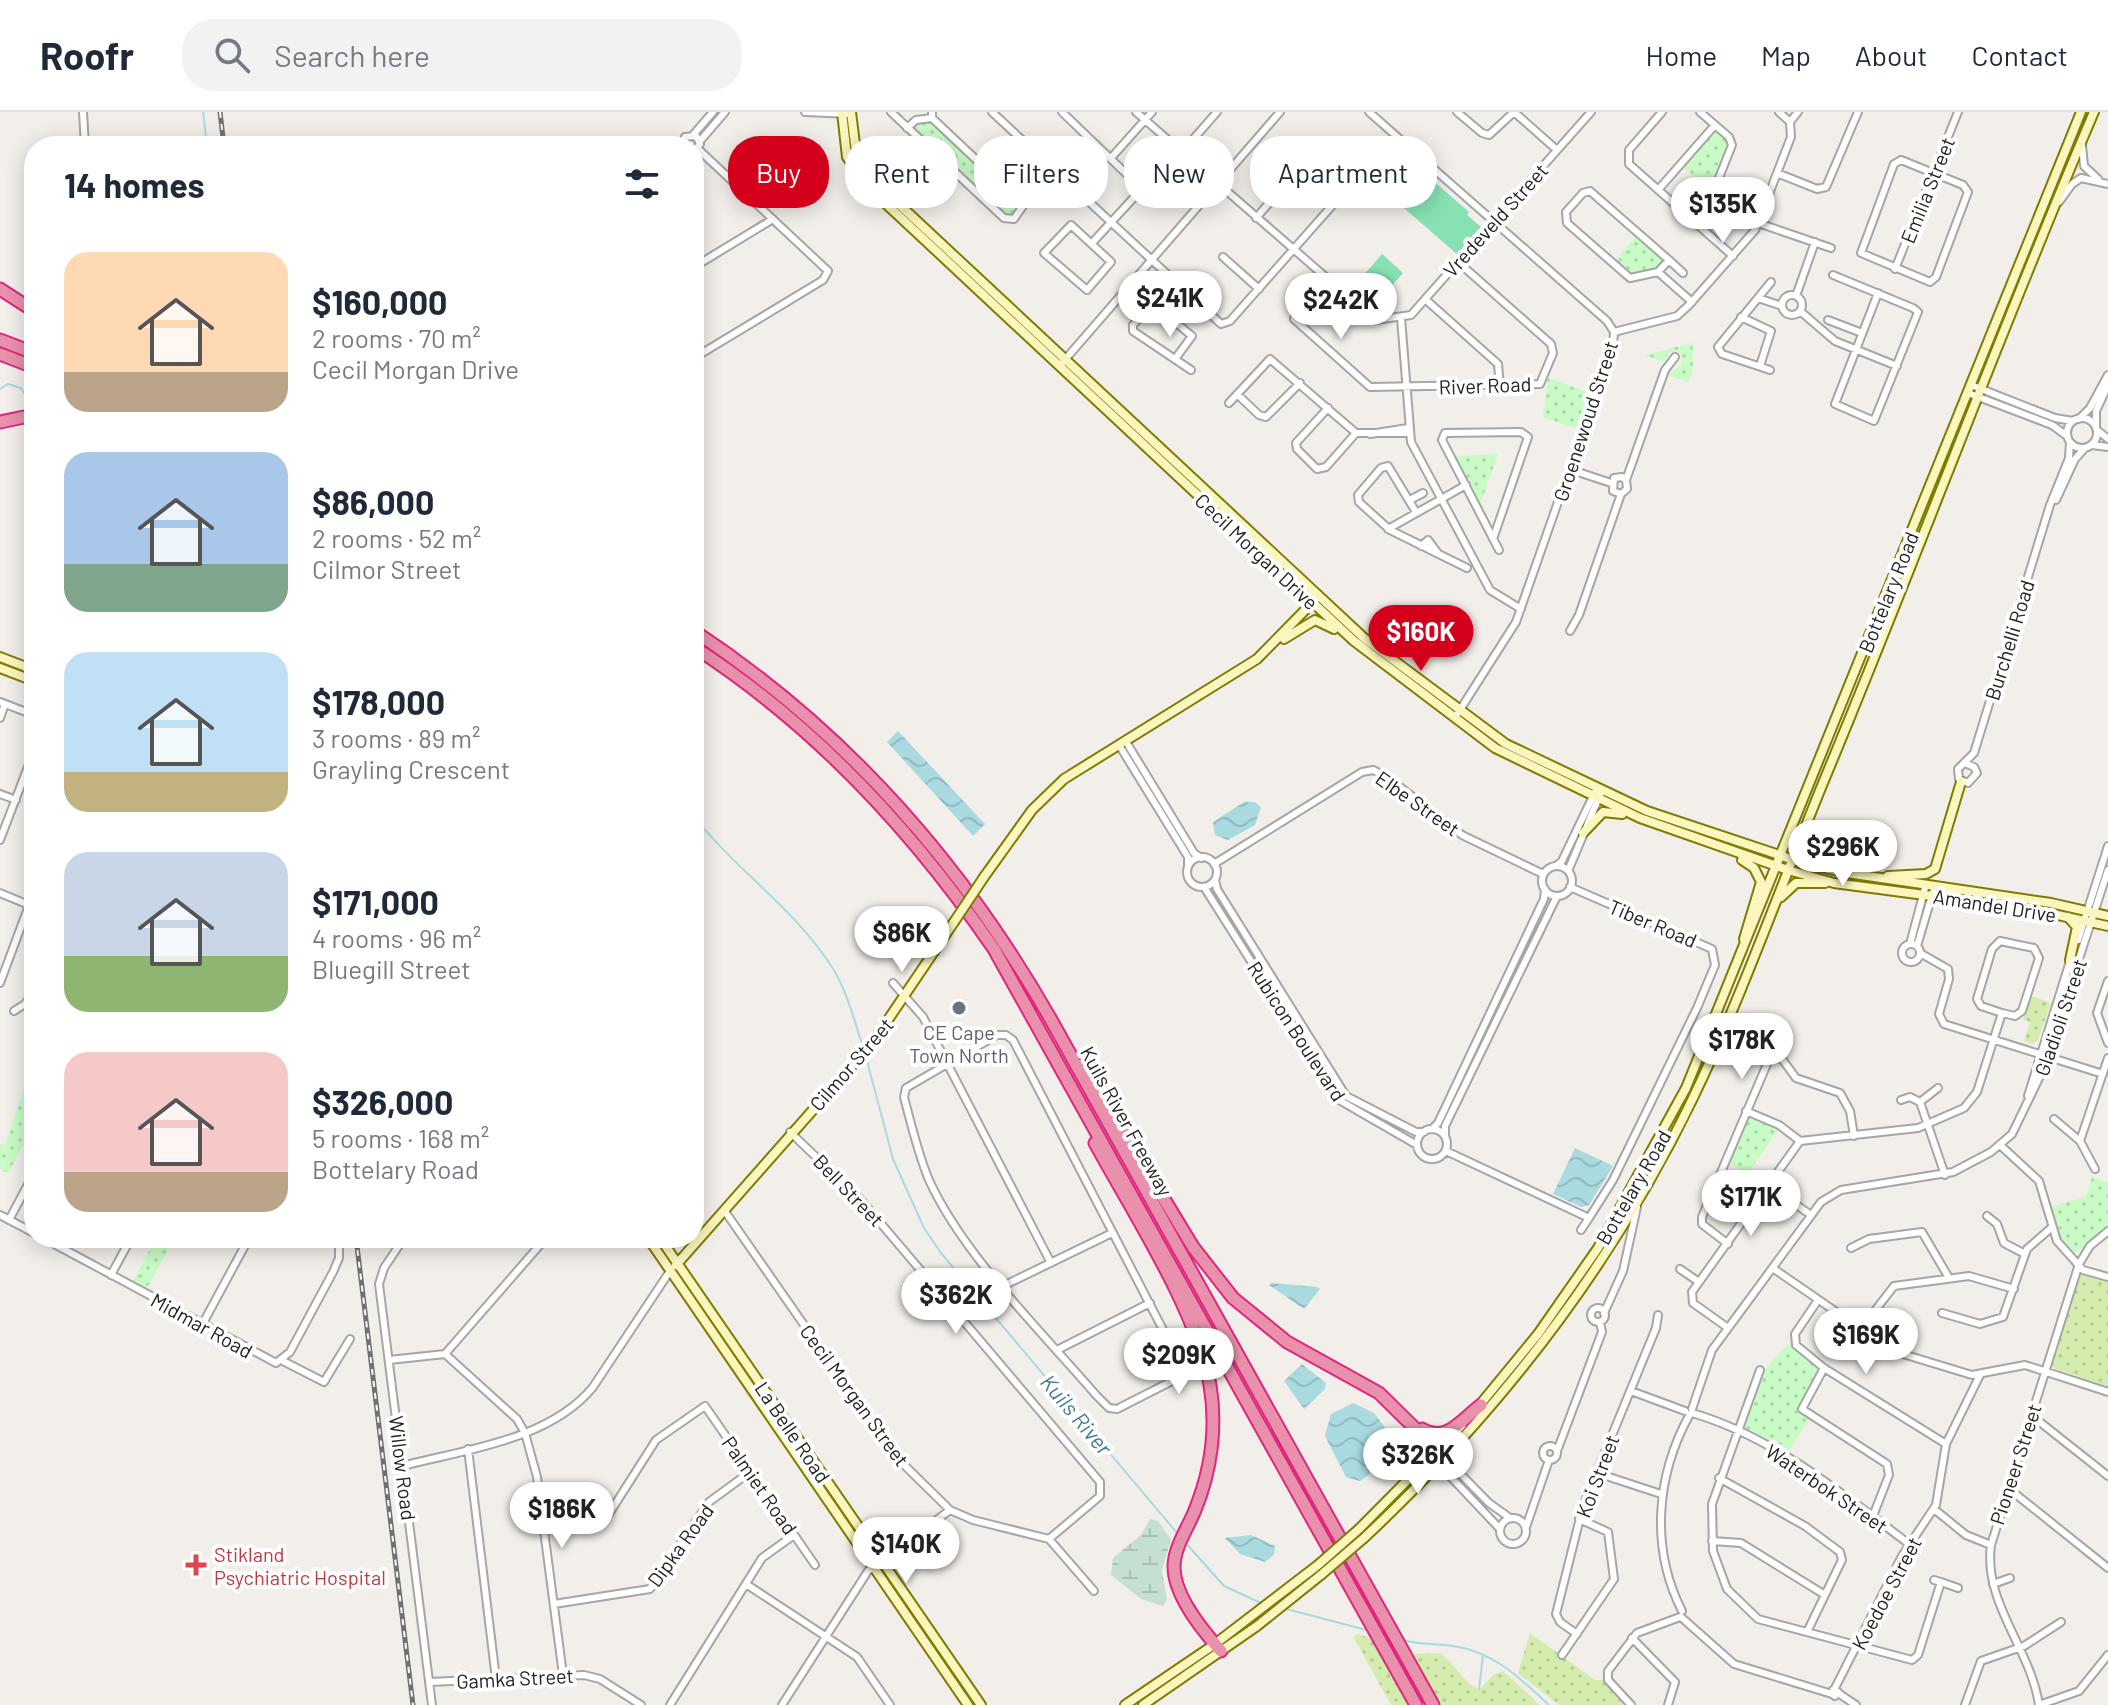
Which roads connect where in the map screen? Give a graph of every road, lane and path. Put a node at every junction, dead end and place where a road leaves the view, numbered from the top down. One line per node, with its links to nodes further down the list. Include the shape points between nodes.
1 (83, 112): 31 (street)
2 (713, 112): 30 (street)
3 (725, 112): 35 (street)
4 (805, 112): 24 (street)
5 (891, 112): 29 (street)
6 (992, 112): 51 (street)
7 (1062, 112): 39 (street)
8 (1136, 112): 26 (street)
9 (1152, 112): 26 (street)
10 (1217, 112): 34 (street)
11 (1280, 112): 40 (street)
12 (1369, 112): 50 (street, Groenewoud Street)
13 (1457, 112): 14 (street, via 1486,135 1496,132)
14 (1514, 112): 37 (street)
15 (1591, 112): 37 (street, Vredeveld Street)
16 (1662, 112): 44 (street, via 1627,158)
17 (1700, 112): 28 (street)
18 (1779, 112): 27 (street)
19 (1798, 112): 27 (street)
20 (1858, 112): 41 (street, via 1826,187 1817,189)
21 (1958, 112): 42 (street, Emilia Street)
22 (2081, 112): 105 (main road, Bottelary Road)
23 (2094, 112): 36 (main road, Bottelary Road)
24 (846, 113): 95 (main road, Cecil Morgan Drive, via 845,148 863,182)
25 (932, 115): 29 (street); 29 (street, via 1020,201 1023,206 1014,219 1004,218)
26 (1145, 120): 33 (street); 39 (street)
27 (1790, 122): 41 (street, via 1791,137)
28 (1715, 125): 44 (street); 52 (street, via 1732,145 1709,203)
29 (907, 128)
30 (693, 135): 32 (street)
31 (84, 136)
32 (690, 136)
33 (1164, 136)
34 (1196, 136)
35 (704, 138)
36 (2082, 140): 43 (street, via 2084,166); 46 (main road, Bottelary Road)
37 (1557, 150): 50 (street, Vredeveld Street)
38 (704, 154): 49 (street)
39 (1111, 158): 51 (street, via 1140,189)
40 (1234, 167)
41 (1777, 173): 53 (street)
42 (1934, 173): 64 (street, Emilia Street); 64 (street, via 1968,192 1936,277 1928,282); 64 (street, via 1901,160 1888,178 1860,250)
43 (2106, 184): 46 (street, via 2076,180)
44 (1658, 190): 52 (street)
45 (1234, 198): 48 (street)
46 (2058, 203): 107 (main road, Bottelary Road)
47 (1199, 208): 62 (street)
48 (1256, 218): 57 (street); 57 (street, via 1315,150 1329,148 1341,158 1352,168 1353,182)
49 (773, 219): 61 (street); 90 (street, via 828,270 826,278)
50 (1494, 222): 63 (street, Vredeveld Street); 85 (street, Groenewoud Street)
51 (1111, 223): 55 (street); 62 (street)
52 (1694, 223): 58 (street)
53 (1758, 223): 54 (street); 58 (street)
54 (1815, 242): 56 (street); 74 (street)
55 (1092, 243): 55 (street, via 1111,264 1087,290 1044,253 1069,225)
56 (1831, 248)
57 (1293, 250): 68 (street); 71 (street)
58 (1733, 256): 76 (street)
59 (1223, 257): 71 (street)
60 (1669, 260): 65 (street); 65 (street, via 1590,191 1566,212 1567,223 1627,276 1637,279); 66 (street)
61 (704, 261)
62 (1152, 261): 77 (street); 95 (street)
63 (1458, 262): 75 (street, Vredeveld Street); 104 (street, River Road, via 1553,347 1540,384)
64 (1895, 269)
65 (1658, 272): 76 (street)
66 (1683, 273)
67 (1833, 275): 72 (street)
68 (1323, 276): 82 (street, via 1369,317); 103 (street, River Road, via 1295,309 1296,322 1370,387)
69 (1771, 282): 73 (street)
70 (0, 289): 79 (highway)
71 (1259, 289): 77 (street, via 1226,324)
72 (1878, 293): 86 (street); 97 (street, via 1918,312)
73 (1759, 296): 78 (street); 81 (street)
74 (1796, 296): 78 (street); 80 (street)
75 (1425, 299): 82 (street, Vredeveld Street); 104 (street, via 1498,364)
76 (1692, 302): 85 (street, via 1677,316)
77 (1197, 303): 84 (street)
78 (1782, 304): 80 (street, via 1788,314)
79 (24, 305)
80 (1800, 311): 89 (street, via 1835,341)
81 (1741, 317): 96 (street, via 1771,331); 96 (street, via 1718,347 1722,354)
82 (1401, 318): 103 (street)
83 (1828, 320): 86 (street)
84 (1178, 323): 93 (street, via 1192,339); 93 (street, via 1154,304 1132,328)
85 (1614, 332): 120 (street, Groenewoud Street)
86 (1862, 333): 89 (street)
87 (0, 340): 88 (highway)
88 (24, 349)
89 (1855, 350): 97 (street); 97 (street, via 1835,404 1844,411 1876,420)
90 (704, 352)
91 (0, 354): 94 (highway)
92 (1675, 357): 121 (street, via 1665,370)
93 (1175, 359): 98 (street)
94 (24, 363)
95 (1062, 363): 134 (main road, Cecil Morgan Drive)
96 (1760, 366): 99 (street)
97 (1897, 366)
98 (1191, 370)
99 (1770, 370)
100 (2108, 375): 111 (street, via 2090,408)
101 (1300, 383): 106 (street, via 1266,417); 106 (street, via 1270,359); 109 (street)
102 (2108, 385): 113 (street, via 2096,411)
103 (1407, 387): 104 (street, River Road); 114 (street)
104 (1500, 387)
105 (1969, 389): 107 (street); 161 (main road, Bottelary Road)
106 (1237, 394): 108 (street)
107 (1981, 394): 111 (street); 116 (street, via 2052,425); 163 (main road, Bottelary Road)
108 (1229, 403)
109 (1328, 408): 115 (street); 115 (street, via 1296,443 1317,469 1326,467)
110 (24, 417): 112 (highway)
111 (2076, 420): 113 (street, via 2089,420); 116 (street, Burchelli Road)
112 (0, 422)
113 (2096, 429): 117 (street); 118 (street, Burchelli Road)
114 (1408, 430): 115 (street); 126 (street)
115 (1356, 433)
116 (2068, 439): 118 (street); 129 (street, Burchelli Road, via 2069,458)
117 (2108, 439)
118 (2088, 447): 119 (street); 129 (street, Burchelli Road, via 2075,459)
119 (2108, 447)
120 (1569, 469): 122 (street); 135 (street, Groenewoud Street)
121 (1626, 480): 122 (street, via 1619,476); 125 (street)
122 (1611, 483): 125 (street)
123 (1466, 485): 126 (street); 131 (street); 131 (street, via 1443,434 1527,435)
124 (1423, 493): 127 (street)
125 (1621, 494): 137 (street)
126 (1442, 499): 128 (street); 135 (street, via 1490,590)
127 (1410, 500): 128 (street); 130 (street, via 1388,466 1360,493 1358,500)
128 (1416, 512): 130 (street)
129 (2049, 514): 150 (street, Burchelli Road)
130 (1388, 529): 133 (street)
131 (1493, 539): 132 (street)
132 (1499, 550)
133 (1467, 568)
134 (1316, 599): 136 (main road, Cecil Morgan Drive); 139 (main road, Cilmor Street); 147 (main road, Cecil Morgan Drive)
135 (1521, 609): 147 (street, Groenewoud Street)
136 (1343, 631): 139 (main road, via 1315,620); 147 (main road, Cecil Morgan Drive)
137 (1570, 631)
138 (704, 638): 197 (highway, Kuils River Freeway, via 781,694 884,789 982,908)
139 (1270, 648): 149 (main road, Cilmor Street)
140 (704, 654): 198 (highway, Kuils River Freeway, via 772,704 875,798 971,916)
141 (0, 657): 142 (main road)
142 (24, 666)
143 (0, 668): 144 (main road)
144 (24, 677)
145 (2, 703): 146 (street); 148 (street)
146 (24, 711)
147 (1457, 716): 153 (main road, Cecil Morgan Drive)
148 (0, 718)
149 (1122, 742): 162 (street); 165 (street, via 1188,857); 193 (main road, Cilmor Street, bridge, via 1045,796 1017,828)
150 (1970, 765): 152 (street, Burchelli Road, via 1958,769); 152 (street, Burchelli Road, via 1974,780)
151 (24, 779): 155 (street)
152 (1961, 782): 172 (main road, via 1935,869)
153 (1597, 793): 156 (main road, Cecil Morgan Drive); 158 (street); 161 (main road, Cecil Morgan Drive); 166 (street)
154 (0, 794): 155 (street)
155 (16, 800): 159 (street)
156 (1650, 822): 157 (main road, Cecil Morgan Drive); 158 (main road, via 1607,811)
157 (1674, 831): 167 (main road, Cecil Morgan Drive); 189 (main road, via 1747,862 1761,878)
158 (1583, 833): 170 (street)
159 (0, 840)
160 (2108, 848): 183 (street)
161 (1780, 856): 163 (main road, Cecil Morgan Drive); 167 (main road, Bottelary Road)
162 (1201, 858): 164 (street); 165 (street)
163 (1792, 860): 168 (main road, Bottelary Road); 172 (main road, Amandel Drive)
164 (1214, 864): 171 (street, Elbe Street, via 1373,770 1467,838); 173 (street)
165 (1188, 866): 175 (street, via 1190,882)
166 (1556, 866): 170 (street); 171 (street)
167 (1777, 867): 168 (main road, Cecil Morgan Drive); 189 (main road, Bottelary Road)
168 (1788, 870): 174 (main road, Amandel Drive); 187 (main road, Bottelary Road)
169 (2108, 870): 183 (street)
170 (1568, 871): 176 (street)
171 (1543, 874): 177 (street)
172 (1883, 878): 178 (main road, Amandel Drive)
173 (1215, 880): 175 (street); 213 (street, Rubicon Boulevard, via 1346,1096)
174 (1834, 883): 178 (main road, Amandel Drive); 187 (main road, via 1790,886)
175 (1204, 887): 218 (street, Rubicon Boulevard, via 1339,1100)
176 (1570, 887): 180 (street); 230 (street, Tiber Road, via 1707,946 1716,959 1613,1180)
177 (1545, 889): 180 (street); 211 (street)
178 (1929, 890): 182 (main road, Amandel Drive); 183 (main road, Amandel Drive); 199 (street, via 1916,950 1949,972 1939,1014 1942,1023)
179 (0, 893): 181 (street)
180 (1557, 896): 214 (street, via 1445,1126)
181 (24, 903)
182 (2067, 916): 183 (main road, Amandel Drive); 188 (main road, via 2077,927)
183 (2090, 916): 184 (main road, Amandel Drive); 186 (main road, Amandel Drive); 188 (street, Gladioli Street); 201 (street, Gladioli Street)
184 (2108, 916)
185 (24, 918): 191 (street)
186 (2108, 926)
187 (1761, 937): 225 (main road, Bottelary Road, via 1693,1098)
188 (2070, 960): 201 (street, Gladioli Street)
189 (1733, 978): 282 (main road, Bottelary Road, via 1686,1088 1629,1197 1553,1313)
190 (2108, 981): 200 (street, via 2097,1013)
191 (0, 983)
192 (893, 983): 193 (street)
193 (906, 997): 203 (street, via 923,1017); 212 (main road, Cilmor Street, via 855,1063)
194 (24, 1005): 195 (street)
195 (14, 1011)
196 (2002, 1013): 196 (street, via 1981,1006 1977,999 1994,946 2000,941 2033,947 2039,958 2022,1011 2015,1016); 199 (street)
197 (1050, 1018): 285 (highway, via 1223,1287 1287,1342 1379,1393); 353 (highway, Kuils River Freeway)
198 (1038, 1024): 335 (highway, via 1049,1055 1179,1299 1205,1363 1212,1443 1207,1472 1174,1561 1182,1596); 352 (highway, Kuils River Freeway)
199 (1993, 1041): 201 (street); 210 (street, via 1971,1101)
200 (2108, 1043)
201 (2044, 1056): 204 (street); 219 (street, Gladioli Street, via 2016,1129)
202 (2108, 1058): 204 (street)
203 (946, 1064): 237 (street, via 997,1035 1010,1037); 250 (street); 260 (street, via 910,1084 904,1097 936,1192 963,1237)
204 (2103, 1074): 217 (street)
205 (1938, 1088): 207 (street)
206 (1901, 1100): 207 (street)
207 (1920, 1102): 210 (street)
208 (1746, 1111): 215 (street, via 1767,1061 1775,1056 1796,1078 1842,1095); 216 (street); 238 (street, via 1701,1220)
209 (2054, 1119): 217 (street)
210 (1928, 1125): 215 (street); 222 (street)
211 (1432, 1129): 213 (street); 214 (street)
212 (790, 1132): 226 (main road, Cilmor Street); 312 (street, Bell Street, via 861,1200 1101,1484 1100,1496)
213 (1424, 1132): 218 (street)
214 (1445, 1136): 220 (street)
215 (1854, 1136): 216 (street)
216 (1800, 1141): 223 (street)
217 (2080, 1141): 221 (street)
218 (1417, 1145): 220 (street, via 1430,1159)
219 (2000, 1145): 222 (street, Gladioli Street); 233 (street, via 2039,1181)
220 (1446, 1151): 230 (street)
221 (2095, 1169)
222 (1945, 1175): 228 (street, Gladioli Street, via 1841,1190)
223 (1769, 1186): 228 (street); 238 (street)
224 (24, 1192): 231 (street)
225 (1639, 1200): 264 (street, via 1623,1271); 293 (main road, Bottelary Road, via 1541,1346)
226 (724, 1210): 236 (main road, Cilmor Street); 304 (street, Cecil Morgan Street, via 891,1451)
227 (0, 1215): 231 (street)
228 (1811, 1215): 254 (street, Gladioli Street)
229 (1987, 1216): 249 (street, via 1997,1224 2004,1243)
230 (1589, 1218): 234 (street)
231 (9, 1220): 232 (street)
232 (24, 1228)
233 (2051, 1228): 249 (street); 252 (street)
234 (1581, 1230)
235 (2108, 1231): 252 (street, Pioneer Street)
236 (704, 1233)
237 (1112, 1233): 250 (street); 263 (street)
238 (1728, 1244): 259 (street)
239 (65, 1248): 256 (street, Midmar Road)
240 (126, 1248): 256 (street)
241 (244, 1248): 268 (street)
242 (338, 1248): 275 (street, via 337,1264)
243 (398, 1248): 274 (street, Willow Road, via 379,1278)
244 (537, 1248): 273 (street)
245 (655, 1248): 255 (main road, La Belle Road)
246 (667, 1248): 251 (main road, La Belle Road)
247 (692, 1248): 251 (main road, Cilmor Street)
248 (1851, 1248): 258 (street, via 1869,1239 1924,1233)
249 (2025, 1254): 261 (street)
250 (1051, 1263): 260 (street)
251 (678, 1264): 255 (main road, Cilmor Street); 316 (main road, La Belle Road)
252 (2079, 1264): 257 (street); 278 (street, Pioneer Street)
253 (1680, 1269): 259 (street)
254 (1774, 1269): 262 (street); 269 (street, Gladioli Street)
255 (670, 1271): 287 (street, Cilmor Street, via 586,1395); 318 (main road, La Belle Road)
256 (111, 1275): 268 (street, Midmar Road)
257 (2108, 1277)
258 (1949, 1278): 261 (street, via 1975,1277); 270 (street, via 1892,1287)
259 (1699, 1282): 269 (street, via 1691,1295 1693,1303)
260 (1003, 1286): 272 (street)
261 (2014, 1289): 265 (street, via 2006,1313 1996,1320 1976,1324)
262 (1818, 1300): 270 (street); 276 (street, via 1794,1340)
263 (1150, 1303): 272 (street); 272 (street, via 1177,1365 1177,1376 1168,1385 1113,1409)
264 (1604, 1313): 267 (street); 267 (street, via 1598,1308 1591,1313)
265 (1942, 1313)
266 (1658, 1315): 280 (street, Koi Street)
267 (1600, 1322): 288 (street, via 1602,1332)
268 (202, 1325): 275 (street, Midmar Road, via 271,1362)
269 (1728, 1328): 283 (street, Gladioli Street, via 1709,1355)
270 (1860, 1330): 279 (street, via 1893,1351)
271 (350, 1339): 275 (street, Midmar Road, via 324,1382)
272 (1057, 1350)
273 (445, 1354): 274 (street); 287 (street, via 516,1417)
274 (389, 1360): 295 (street, Willow Road)
275 (283, 1361)
276 (1824, 1368): 289 (street); 305 (street, via 1802,1409 1887,1464 1889,1475)
277 (1760, 1370): 286 (street)
278 (2044, 1372): 279 (street, via 2021,1365); 281 (street); 284 (street, Pioneer Street)
279 (1980, 1375): 289 (street, Koedoe Street)
280 (1631, 1391): 283 (street, Waterbok Street); 297 (street, Koi Street)
281 (2108, 1392)
282 (1481, 1405): 285 (highway, via 1441,1435); 293 (main road, Bottelary Road)
283 (1689, 1411): 286 (street, Waterbok Street); 301 (street, Gladioli Street)
284 (2031, 1415): 298 (street); 300 (street, Pioneer Street)
285 (1411, 1423): 293 (highway)
286 (1736, 1432): 299 (street); 305 (street, Waterbok Street, via 1779,1453)
287 (525, 1433): 291 (street, Cilmor Street); 309 (street)
288 (1561, 1435): 290 (street); 292 (street)
289 (1946, 1444): 303 (street, Koedoe Street)
290 (1549, 1446): 292 (street); 294 (street, via 1543,1453)
291 (468, 1449): 295 (street, Cilmor Street); 340 (street)
292 (1557, 1451): 294 (street)
293 (1439, 1458): 306 (street); 310 (street); 320 (main road, Bottelary Road, bridge); 320 (main road, Bottelary Road, bridge, via 1364,1538)
294 (1549, 1460): 302 (street)
295 (402, 1466): 341 (street, Willow Road)
296 (750, 1472): 309 (street, Palmiet Road, via 705,1406 656,1440 607,1517); 311 (street, Palmiet Road); 327 (street, Dipka Road, via 707,1503 650,1589)
297 (1597, 1473): 301 (street); 307 (street, Koi Street)
298 (2108, 1476)
299 (1719, 1478): 313 (street, via 1712,1504); 326 (street, via 1840,1552 1842,1560)
300 (2008, 1488): 315 (street, Pioneer Street); 319 (street)
301 (1661, 1494): 328 (street, Gladioli Street, via 1662,1556)
302 (1532, 1503): 306 (street); 308 (street)
303 (1934, 1509): 314 (street, Koedoe Street); 315 (street, via 1966,1535)
304 (950, 1510): 312 (street, Cecil Morgan Street); 316 (street)
305 (1873, 1516): 314 (street, Waterbok Street)
306 (1512, 1518): 308 (street); 310 (street)
307 (1579, 1519): 331 (street, Koi Street, via 1556,1614); 331 (street, via 1608,1532 1614,1579)
308 (1526, 1527): 310 (street, via 1524,1539 1513,1544 1503,1539)
309 (545, 1528): 327 (street)
310 (1500, 1529)
311 (794, 1535): 317 (street, Palmiet Road); 322 (street, via 764,1556)
312 (1049, 1539): 325 (street)
313 (1712, 1541): 326 (street, via 1741,1543); 330 (street, via 1727,1589 1753,1616)
314 (1909, 1544): 334 (street, Koedoe Street)
315 (1991, 1545): 323 (street, Pioneer Street)
316 (882, 1559): 318 (street); 349 (main road, La Belle Road)
317 (815, 1565)
318 (873, 1565): 332 (street); 348 (main road, La Belle Road)
319 (2108, 1568)
320 (1320, 1570): 335 (main road, Bottelary Road, via 1293,1585); 335 (main road, Bottelary Road, via 1257,1626)
321 (2010, 1578): 323 (street)
322 (746, 1584): 332 (street); 345 (street)
323 (1993, 1584): 336 (street, Pioneer Street)
324 (1958, 1588): 334 (street, via 1938,1581 1916,1659)
325 (1094, 1591)
326 (1825, 1595): 330 (street)
327 (554, 1604): 339 (street)
328 (1681, 1614): 333 (street); 342 (street, Gladioli Street, via 1734,1664)
329 (2061, 1622): 336 (street)
330 (1807, 1632): 334 (street)
331 (1577, 1634): 337 (street)
332 (827, 1636): 346 (street); 347 (street, via 861,1660)
333 (1632, 1638): 354 (street, via 1607,1677); 355 (street, via 1675,1682)
334 (1857, 1646): 342 (street, Koedoe Street)
335 (1218, 1648): 350 (main road, Bottelary Road); 351 (main road, Bottelary Road)
336 (2019, 1648): 357 (street, via 1981,1661); 358 (street, Pioneer Street)
337 (1562, 1655)
338 (2108, 1655): 358 (street, via 2079,1691)
339 (563, 1675): 340 (street, Gamka Street); 344 (street, Gamka Street, via 595,1677)
340 (496, 1679): 341 (street, Gamka Street)
341 (430, 1682): 343 (street, Willow Road)
342 (1834, 1695): 356 (street, Gladioli Street)
343 (432, 1705)
344 (641, 1705)
345 (670, 1705)
346 (782, 1705)
347 (890, 1705)
348 (968, 1705)
349 (983, 1705)
350 (1125, 1705)
351 (1143, 1705)
352 (1416, 1705)
353 (1433, 1705)
354 (1631, 1705)
355 (1668, 1705)
356 (1856, 1705)
357 (1965, 1705)
358 (2039, 1705)

